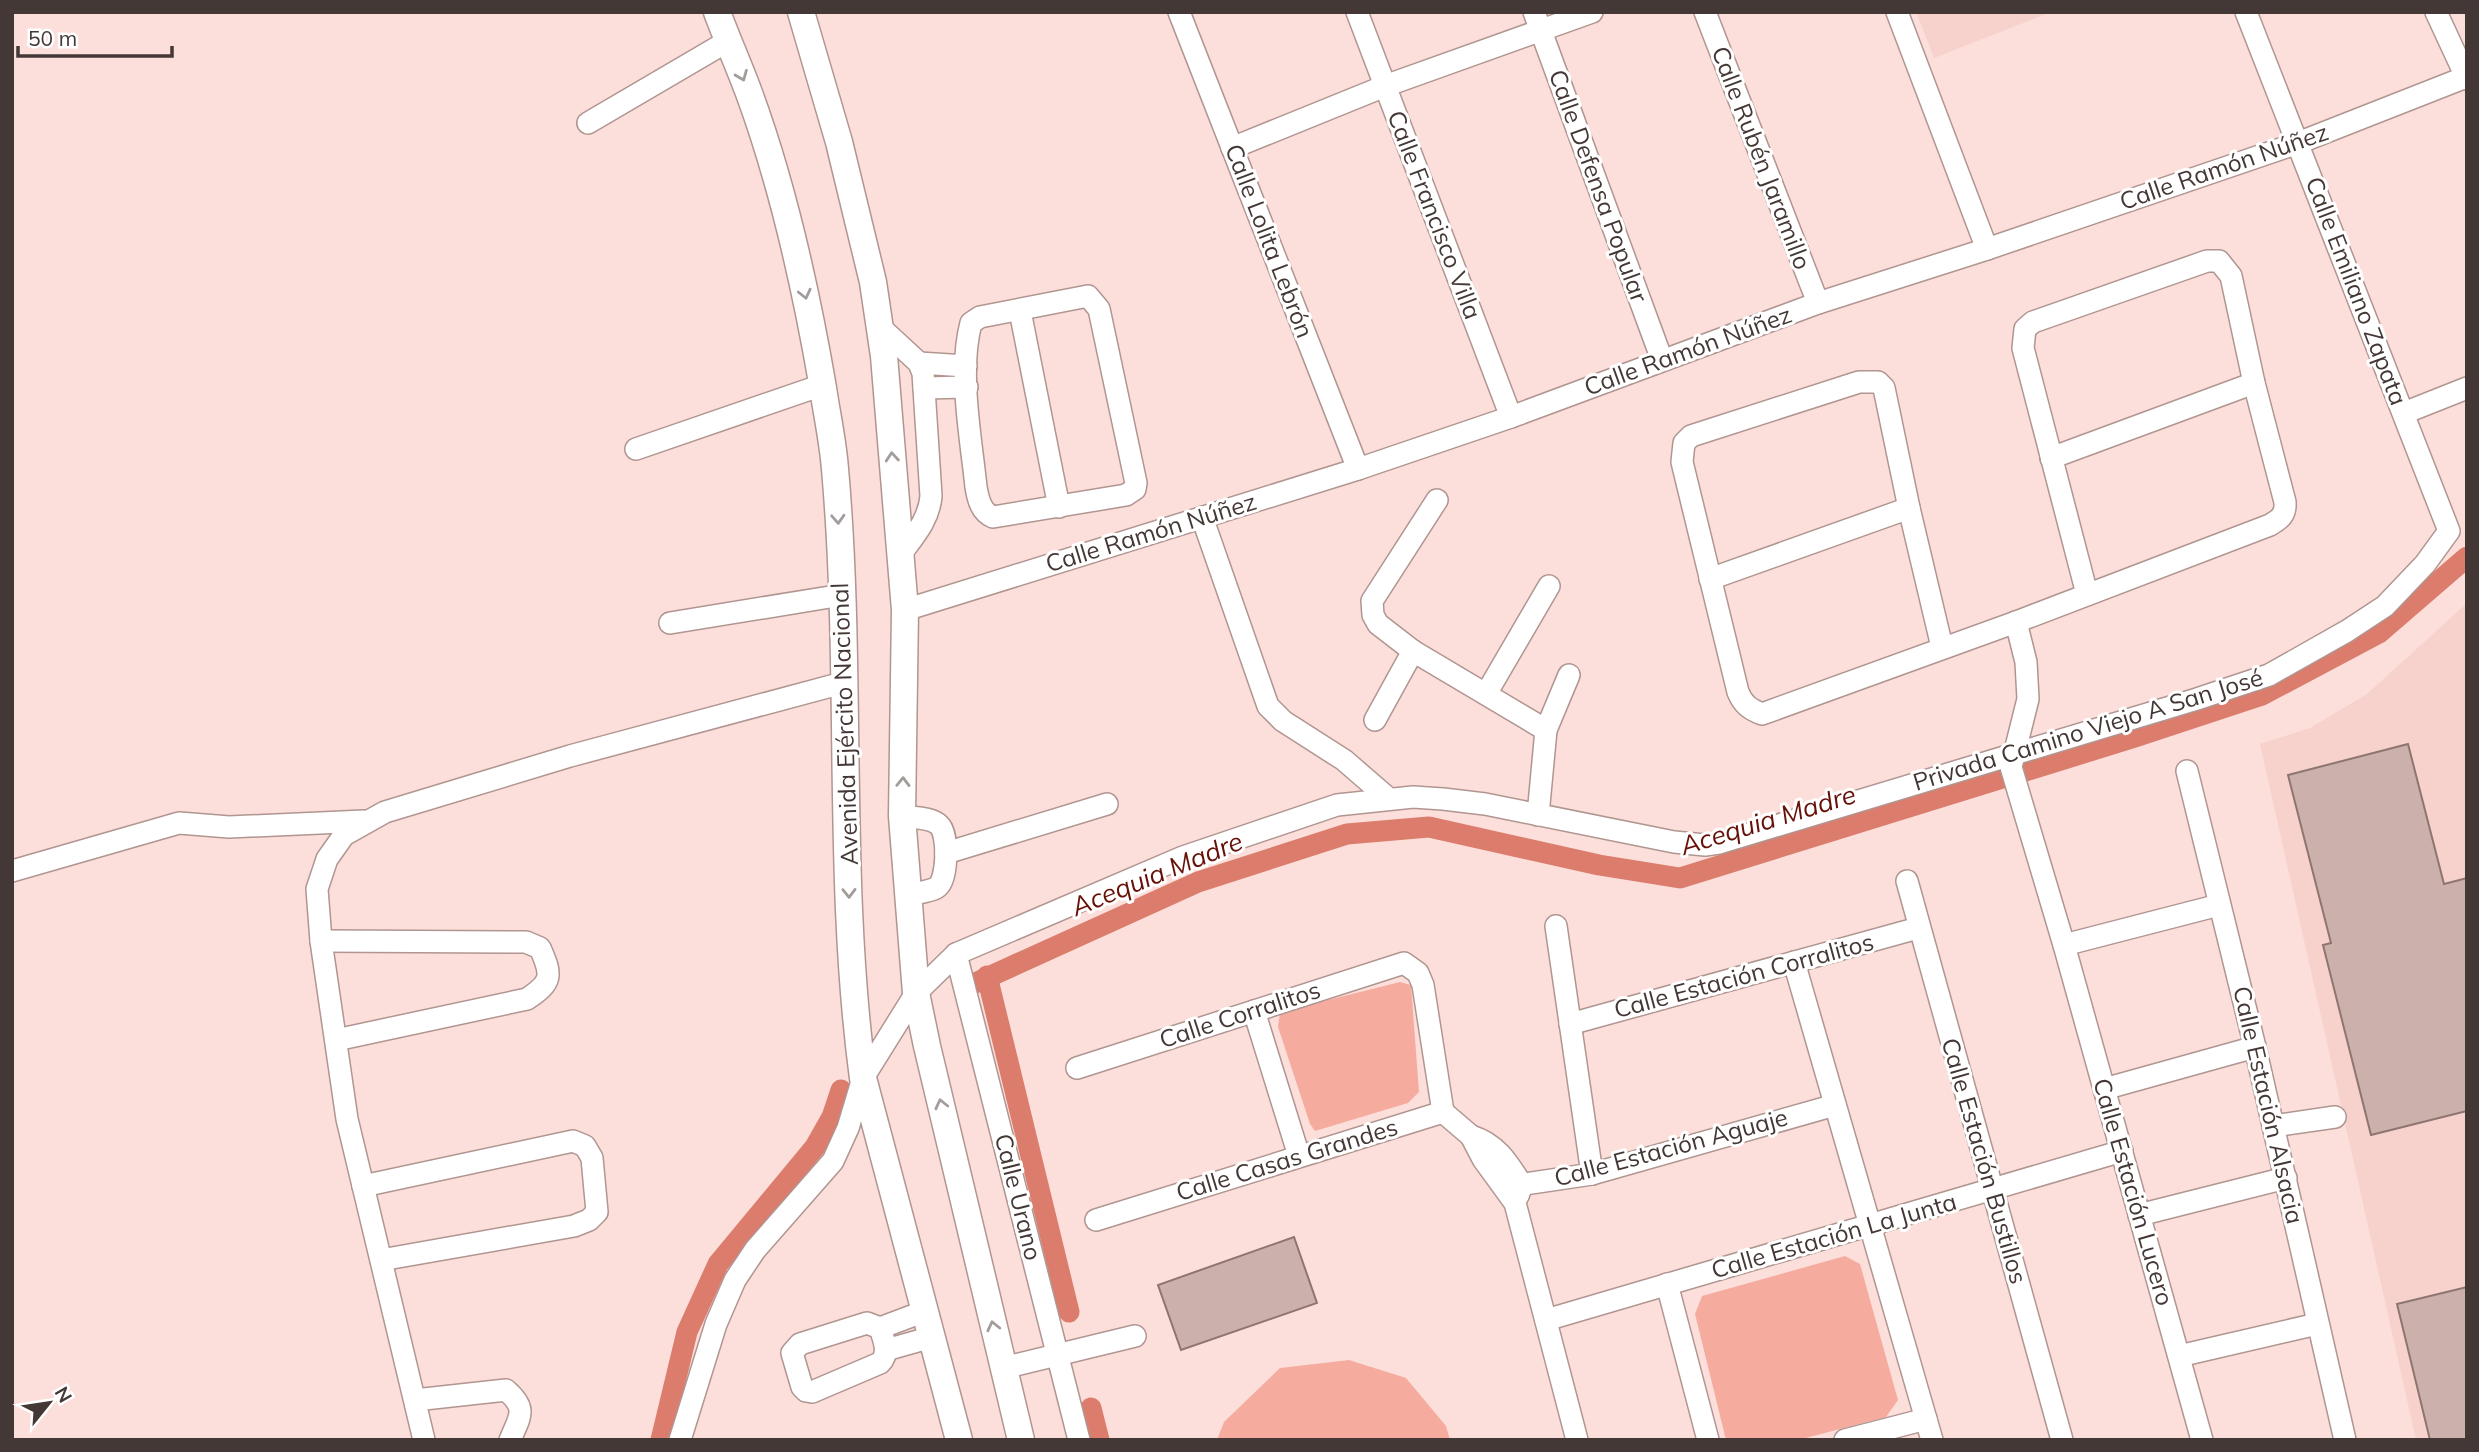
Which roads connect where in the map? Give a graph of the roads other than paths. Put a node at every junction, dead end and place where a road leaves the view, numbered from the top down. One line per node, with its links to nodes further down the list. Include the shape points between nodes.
1 (717, 12): 12 (main road, Avenida Ejército Nacional)
2 (801, 12): 21 (main road, via 839,142)
3 (1180, 12): 17 (street, Calle Lolita Lebrón)
4 (1357, 12): 14 (street, Calle Francisco Villa)
5 (1592, 12): 10 (street)
6 (1705, 12): 19 (street, Calle Rubén Jaramillo)
7 (1897, 12): 18 (street)
8 (2246, 12): 16 (street, Calle Emiliano Zapata)
9 (2436, 12): 11 (street)
10 (1537, 21): 14 (street); 22 (street, Calle Defensa Popular)
11 (2457, 37): 13 (street)
12 (728, 41): 15 (street); 26 (main road, Avenida Ejército Nacional, one-way to 26, via 783,203)
13 (2466, 78): 16 (street, Calle Ramón Núñez)
14 (1385, 86): 17 (street); 31 (street, Calle Francisco Villa)
15 (588, 123)
16 (2298, 143): 18 (street, Calle Ramón Núñez); 30 (street, Calle Emiliano Zapata)
17 (1232, 148): 34 (street, Calle Lolita Lebrón)
18 (1987, 248): 19 (street, Calle Ramón Núñez)
19 (1818, 303): 22 (street, Calle Ramón Núñez)
20 (1020, 311): 24 (street, via 975,320 969,331); 36 (street); 36 (street, via 1088,296 1094,301 1136,483 1126,495)
21 (880, 327): 23 (street); 40 (main road, one-way to 21)
22 (1662, 360): 31 (street, Calle Ramón Núñez)
23 (919, 363): 24 (street); 28 (street)
24 (967, 366): 27 (street)
25 (2254, 383): 33 (street); 33 (street, via 2231,276 2219,261 2207,261 2033,322 2025,328 2023,348); 43 (street, via 2285,502 2281,519)
26 (822, 385): 32 (street); 44 (main road, Avenida Ejército Nacional, one-way to 44, via 835,467)
27 (967, 387): 28 (street); 36 (street, via 976,487 984,510 993,517)
28 (924, 388): 40 (street, via 930,508)
29 (2467, 388): 30 (street)
30 (2404, 412): 39 (street, Calle Emiliano Zapata)
31 (1511, 417): 34 (street, Calle Ramón Núñez)
32 (636, 449)
33 (2051, 458): 43 (street)
34 (1359, 469): 38 (street, Calle Ramón Núñez)
35 (1437, 500): 49 (street, via 1373,601 1378,624)
36 (1059, 507)
37 (1909, 509): 41 (street); 41 (street, via 1884,388 1878,382 1859,382 1691,436 1684,443 1682,462); 48 (street)
38 (1202, 517): 45 (street, Calle Ramón Núñez); 57 (street, via 1268,706 1283,721 1345,760)
39 (2449, 531): 55 (street, Privada Camino Viejo A San José, via 2385,606 2269,675)
40 (900, 555): 45 (main road)
41 (1710, 579): 48 (street, via 1738,692 1750,710 1762,714)
42 (1549, 586): 52 (street)
43 (2087, 594): 46 (street)
44 (842, 595): 47 (street); 51 (main road, Avenida Ejército Nacional)
45 (905, 610): 60 (main road, one-way to 45)
46 (2016, 622): 48 (street); 55 (street, via 2026,662 2028,699)
47 (670, 624)
48 (1942, 647)
49 (1413, 651): 52 (street); 53 (street)
50 (1569, 675): 54 (street)
51 (846, 682): 61 (street, via 570,756 386,812); 79 (main road, Avenida Ejército Nacional, one-way to 79, via 850,925 854,1016)
52 (1486, 694): 54 (street)
53 (1375, 720)
54 (1546, 730): 59 (street)
55 (2012, 760): 59 (street, Privada Camino Viejo A San José, via 1705,845); 70 (street, Calle Estación Lucero)
56 (2187, 771): 66 (street, Calle Estación Alsacia)
57 (1389, 799): 59 (street, via 1443,799); 71 (street, via 1337,805 1183,857)
58 (1107, 804): 62 (street)
59 (1538, 815)
60 (902, 816): 62 (street, via 939,824); 65 (main road)
61 (370, 821): 63 (street, via 229,827 179,823); 69 (street, via 344,835 327,859 317,889)
62 (946, 853): 65 (street, via 941,883)
63 (12, 871)
64 (1907, 881): 68 (street, Calle Estación Bustillos)
65 (908, 895): 73 (main road)
66 (2219, 905): 70 (street); 77 (street, Calle Estación Alsacia)
67 (1556, 926): 75 (street)
68 (1918, 928): 72 (street, Calle Estación Corralitos); 90 (street, Calle Estación Bustillos)
69 (321, 941): 76 (street); 76 (street, via 526,942 540,948 549,970 544,989 527,999)
70 (2064, 945): 80 (street, Calle Estación Lucero)
71 (956, 954): 73 (street); 104 (street, Calle Urano)
72 (1794, 962): 75 (street, Calle Estación Corralitos); 81 (street)
73 (916, 992): 79 (street); 106 (main road, one-way to 73)
74 (1254, 1011): 78 (street, Calle Corralitos); 82 (street, Calle Corralitos, via 1404,963 1418,973 1423,985); 86 (street)
75 (1570, 1024): 87 (street)
76 (336, 1040): 89 (street, via 347,1119)
77 (2255, 1047): 80 (street); 84 (street, Calle Estación Alsacia)
78 (1077, 1068)
79 (863, 1078): 97 (main road, Avenida Ejército Nacional); 111 (street, via 833,1161 755,1250 735,1280 716,1324)
80 (2104, 1088): 85 (street, Calle Estación Lucero)
81 (1835, 1105): 87 (street, Calle Estación Aguaje); 94 (street)
82 (1443, 1112): 86 (street, Calle Casas Grandes); 91 (street, via 1471,1136 1483,1159)
83 (2335, 1117): 84 (street)
84 (2273, 1126): 88 (street, Calle Estación Alsacia)
85 (2122, 1152): 90 (street, Calle Estación La Junta); 92 (street, Calle Estación Lucero)
86 (1299, 1156): 93 (street, Calle Casas Grandes)
87 (1592, 1174): 91 (street, Calle Estación Aguaje)
88 (2286, 1178): 92 (street); 99 (street, Calle Estación Alsacia)
89 (363, 1186): 95 (street); 95 (street, via 573,1141 585,1146 592,1158 597,1212 589,1220)
90 (1992, 1189): 94 (street, Calle Estación La Junta); 119 (street, Calle Estación Bustillos)
91 (1514, 1191): 98 (street)
92 (2139, 1215): 105 (street, Calle Estación Lucero)
93 (1096, 1220)
94 (1870, 1225): 96 (street, Calle Estación La Junta); 108 (street)
95 (381, 1260): 107 (street)
96 (1667, 1284): 98 (street, Calle Estación La Junta); 116 (street)
97 (925, 1311): 100 (street); 102 (main road, Avenida Ejército Nacional)
98 (1546, 1320): 115 (street)
99 (2317, 1324): 105 (street); 121 (street, Calle Estación Alsacia)
100 (880, 1328): 103 (street); 103 (street, via 867,1324 800,1344 792,1353 793,1360 802,1387 812,1392 880,1363)
101 (1135, 1336): 104 (street)
102 (932, 1338): 103 (street); 112 (main road, Avenida Ejército Nacional)
103 (886, 1350)
104 (1058, 1355): 106 (street); 114 (street, Calle Urano)
105 (2179, 1356): 120 (street, Calle Estación Lucero)
106 (1003, 1367): 113 (main road)
107 (415, 1400): 109 (street); 110 (street, via 506,1390 519,1401 521,1414)
108 (1926, 1419): 117 (street); 118 (street)
109 (424, 1440)
110 (510, 1440)
111 (680, 1440)
112 (959, 1440)
113 (1021, 1440)
114 (1079, 1440)
115 (1577, 1440)
116 (1708, 1440)
117 (1845, 1440)
118 (1932, 1440)
119 (2062, 1440)
120 (2202, 1440)
121 (2345, 1440)

